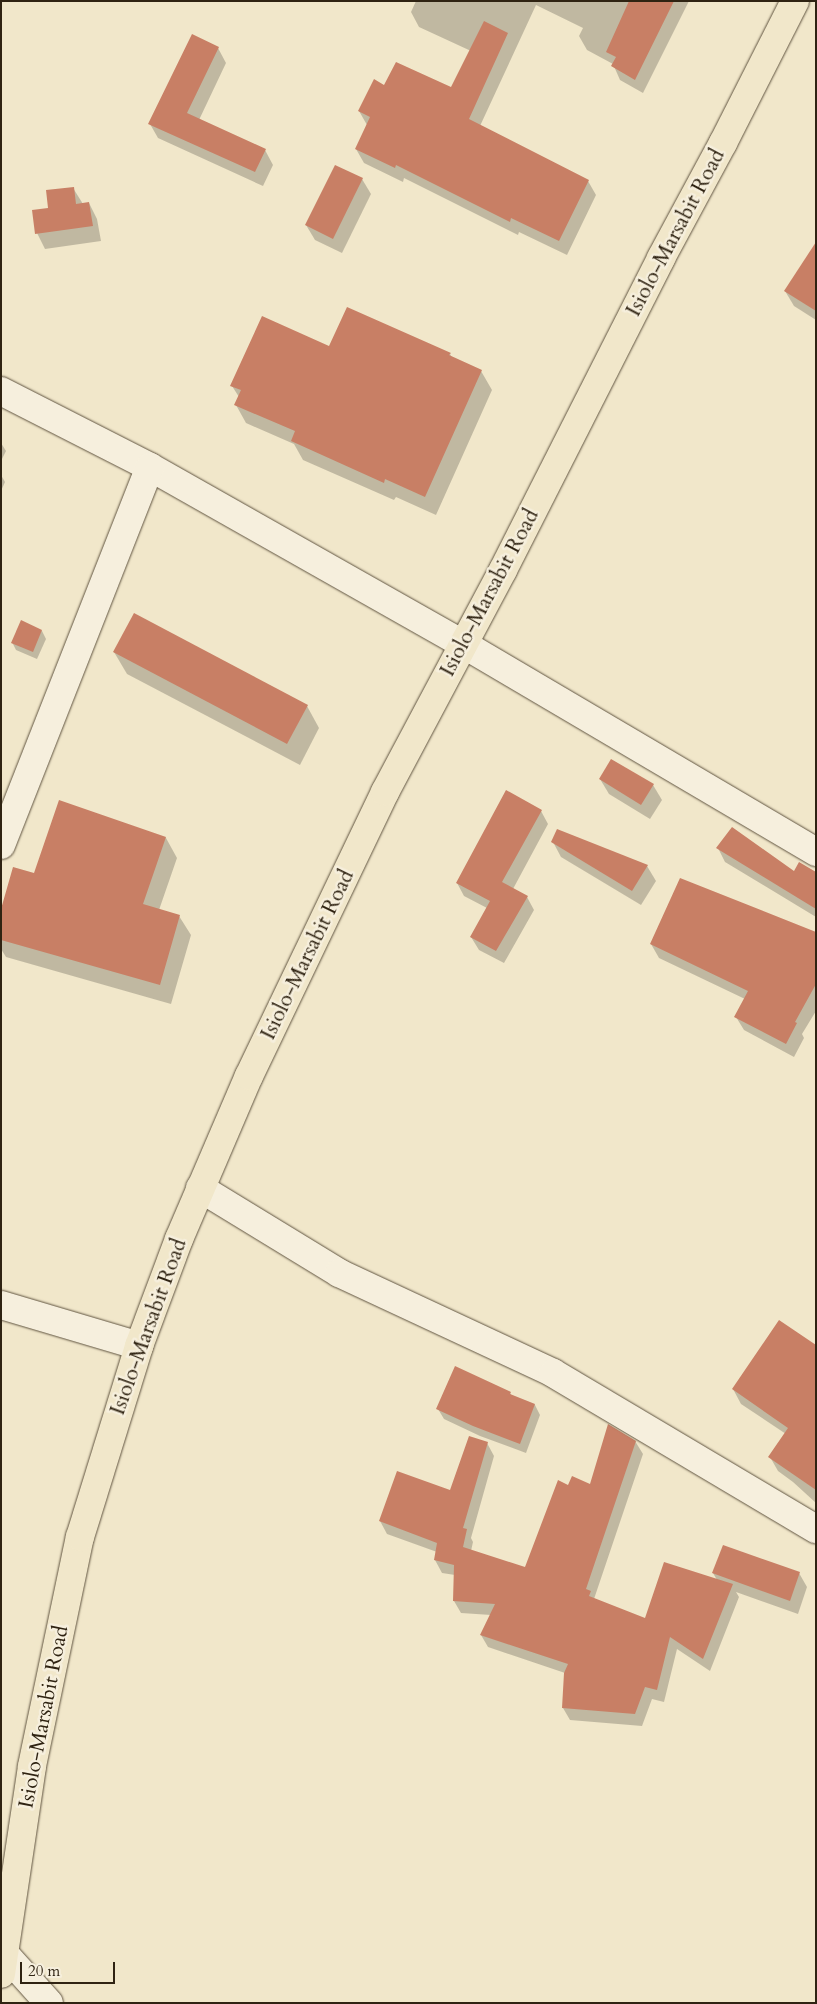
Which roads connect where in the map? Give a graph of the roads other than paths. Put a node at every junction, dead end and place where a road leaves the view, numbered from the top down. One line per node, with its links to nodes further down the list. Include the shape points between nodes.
1 (795, 1): 4 (highway, Isiolo-Marsabit Road)
2 (1, 391): 3 (street)
3 (150, 467): 4 (street); 5 (street)
4 (464, 644): 6 (street); 7 (highway, Isiolo-Marsabit Road, via 385,792 249,1076)
5 (1, 845)
6 (816, 852)
7 (200, 1188): 9 (highway, Isiolo-Marsabit Road); 10 (street, via 339,1273 553,1373)
8 (1, 1305): 9 (street)
9 (139, 1346): 11 (highway, Isiolo-Marsabit Road, via 78,1546 32,1766)
10 (812, 1519)
11 (3, 1963): 12 (street)
12 (49, 2003)

